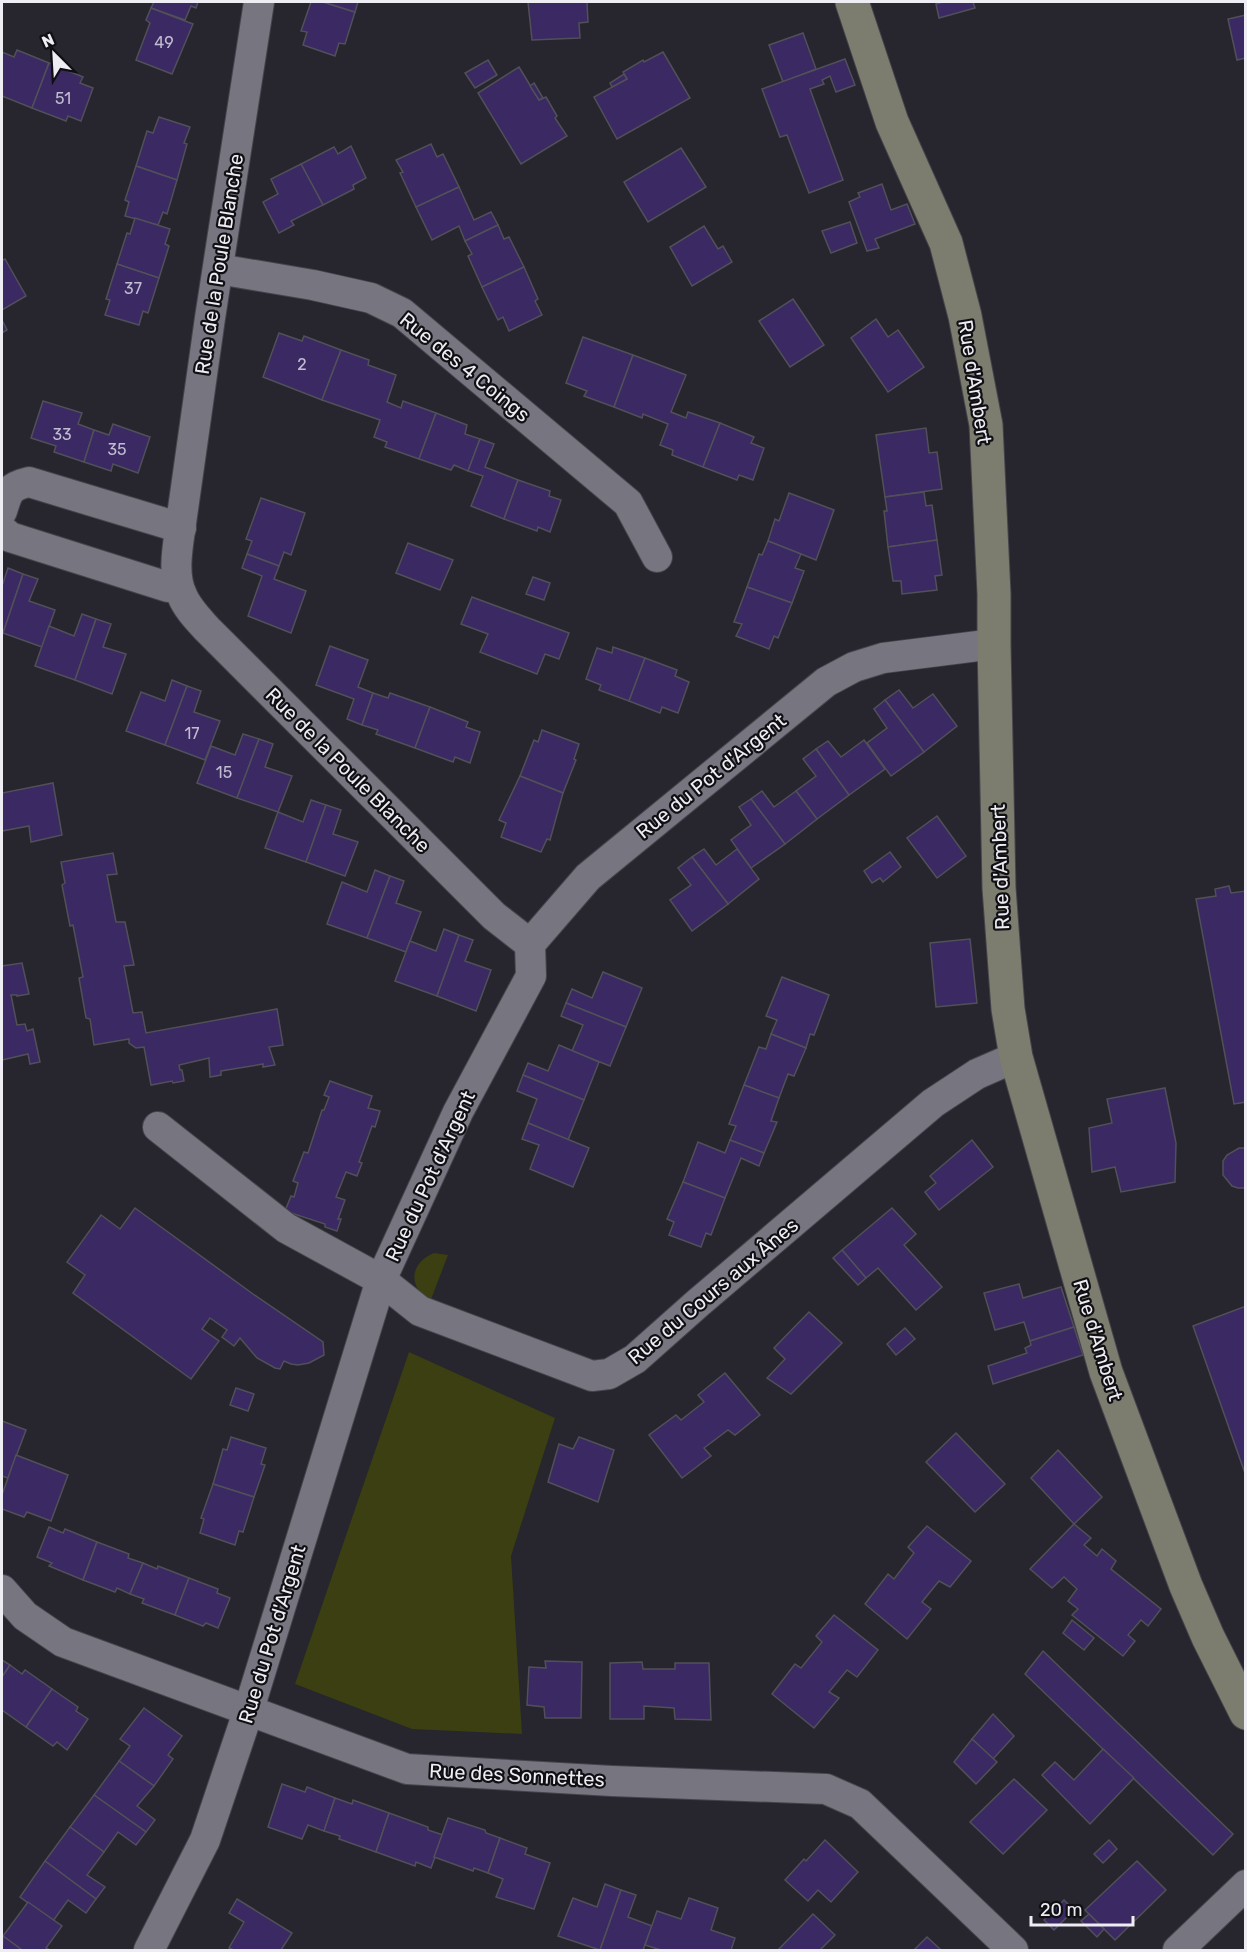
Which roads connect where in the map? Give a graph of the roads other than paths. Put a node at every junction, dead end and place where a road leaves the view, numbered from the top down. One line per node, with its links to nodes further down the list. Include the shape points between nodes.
1 (259, 2): 3 (street, Rue de la Poule Blanche)
2 (852, 2): 9 (street, Rue d'Ambert, via 892,122 946,243 965,316 986,425)
3 (218, 269): 5 (street, Rue de la Poule Blanche); 7 (street, Rue des 4 Coings, via 371,298 402,313 628,503)
4 (2, 511): 5 (street, via 9,491 29,482)
5 (181, 528): 8 (street, Rue de la Poule Blanche)
6 (2, 530): 8 (street, via 10,537 168,587)
7 (657, 557)
8 (178, 586): 10 (street, Rue de la Poule Blanche, via 207,629 494,916)
9 (994, 644): 10 (street, Rue du Pot d'Argent, via 883,658 826,682 588,877); 11 (street, Rue d'Ambert, via 999,888 1008,1009)
10 (530, 944): 13 (street, Rue du Pot d'Argent, via 531,976 458,1112)
11 (1016, 1057): 13 (street, Rue du Cours aux Ânes, via 977,1074 933,1104 660,1339 609,1374 592,1376 420,1311); 16 (street, Rue d'Ambert, via 1106,1372 1186,1586)
12 (158, 1127): 13 (street, Rue du Cours aux Ânes, via 286,1228)
13 (381, 1280): 15 (street, Rue du Pot d'Argent)
14 (2, 1590): 15 (street, Rue des Sonnettes, via 25,1616 63,1642)
15 (249, 1710): 18 (street, Rue du Pot d'Argent, via 205,1840); 19 (street, Rue des Sonnettes, via 406,1769 826,1789 860,1803)
16 (1245, 1713)
17 (1245, 1885): 20 (street)
18 (149, 1950)
19 (1013, 1950)
20 (1178, 1950)

